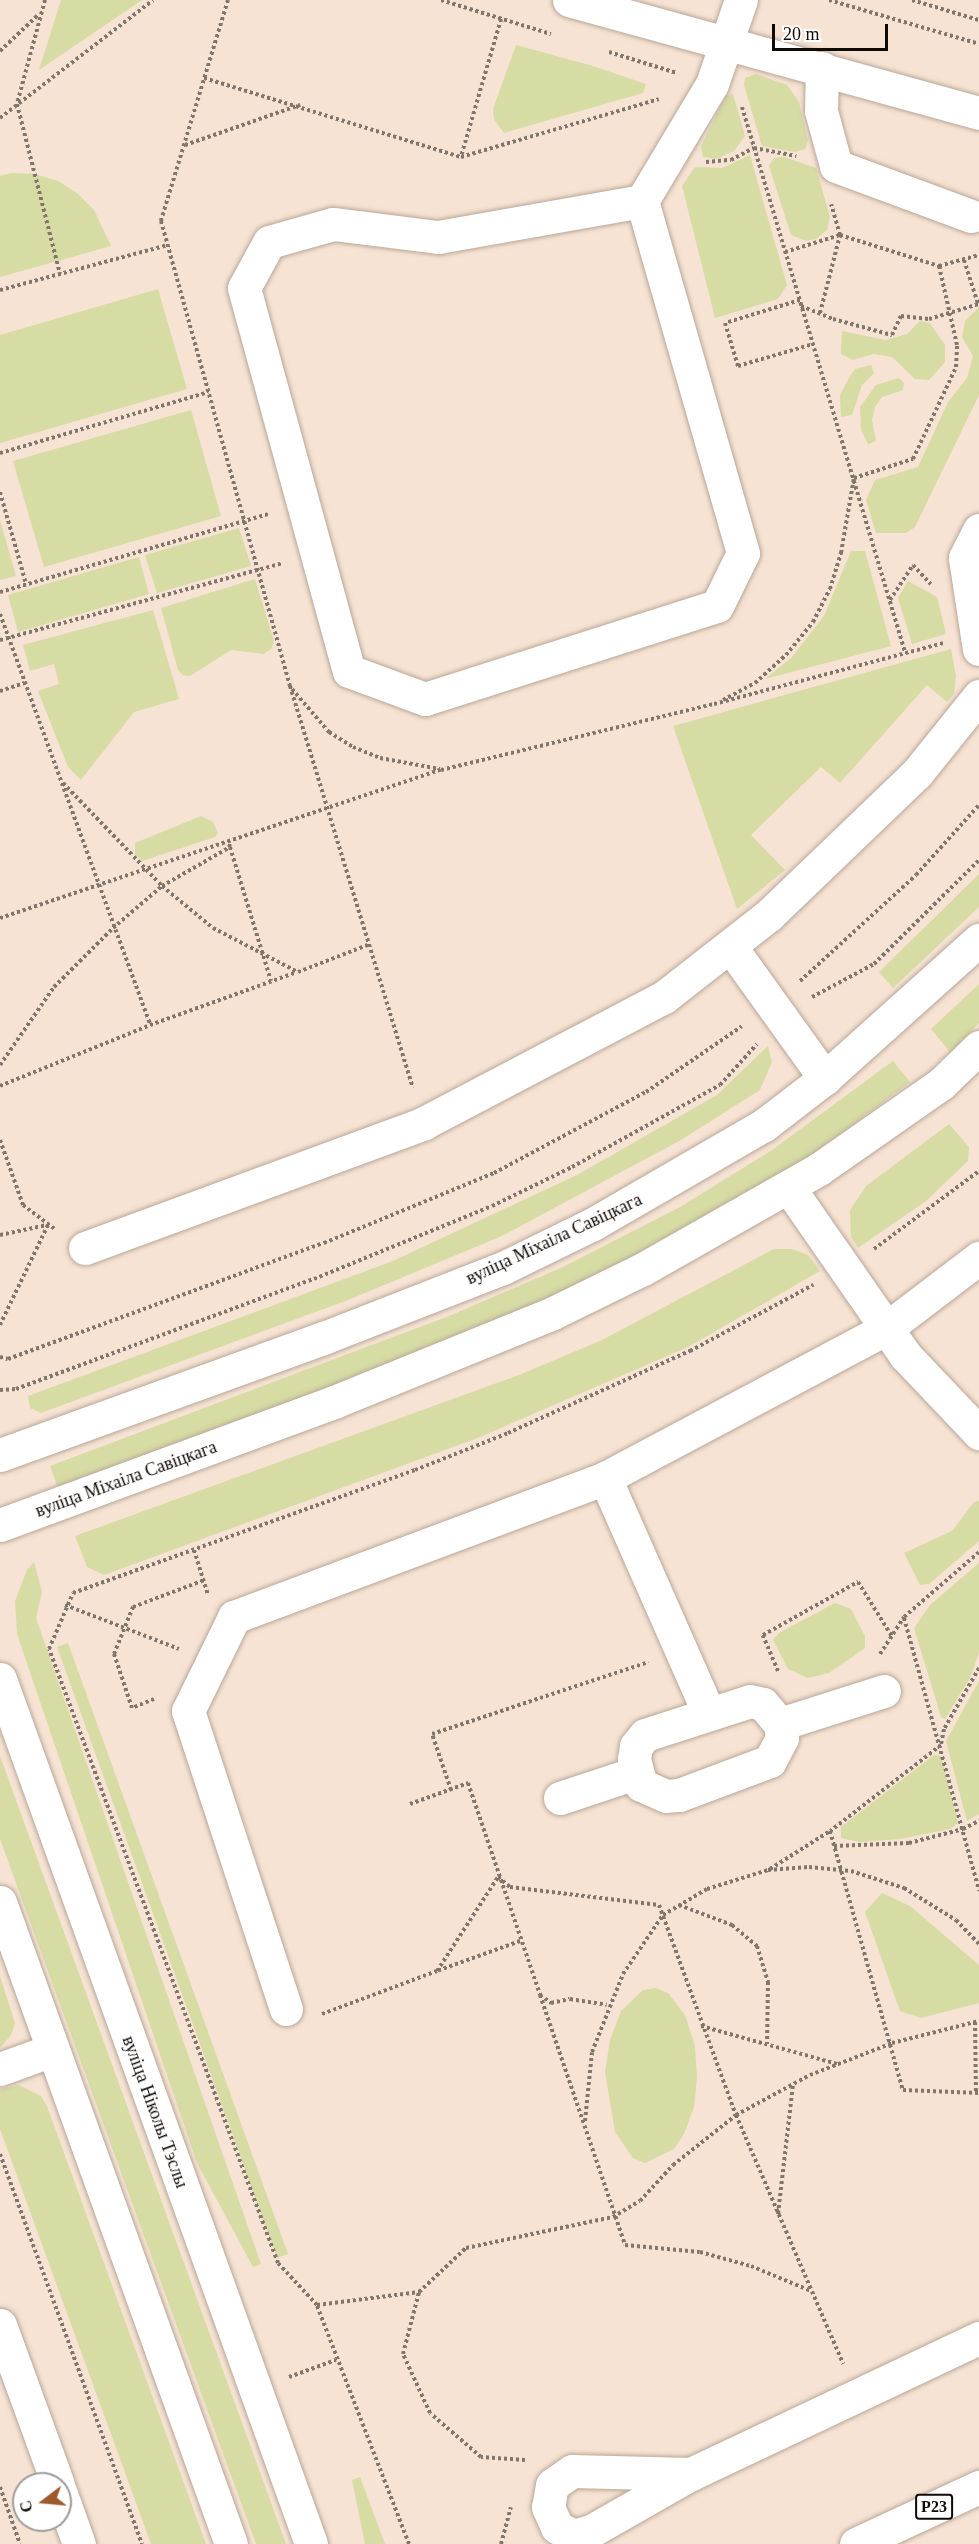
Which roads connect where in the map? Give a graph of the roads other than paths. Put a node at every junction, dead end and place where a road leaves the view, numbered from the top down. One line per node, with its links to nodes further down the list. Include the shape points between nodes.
1 (569, 0): 3 (street)
2 (741, 0): 3 (street)
3 (728, 42): 4 (street); 6 (street, via 712,84)
4 (822, 68): 5 (street); 7 (street, via 821,111 836,166)
5 (979, 113)
6 (642, 201): 6 (street, via 438,237 333,224 269,242 244,288 350,671 425,699 717,606 743,553)
7 (970, 216)
8 (979, 530): 9 (street, via 965,558)
9 (965, 645)
10 (979, 696): 12 (street, via 917,773 769,915)
11 (979, 940): 14 (street, вуліца Міхаіла Савіцкага)
12 (730, 946): 14 (street); 16 (street, via 664,997 424,1123)
13 (979, 1047): 15 (street, вуліца Міхаіла Савіцкага, via 941,1084)
14 (825, 1078): 20 (street, вуліца Міхаіла Савіцкага, via 764,1125 680,1177 502,1268 326,1337)
15 (789, 1188): 18 (street); 22 (street, вуліца Міхаіла Савіцкага, via 643,1269 553,1313 334,1402)
16 (85, 1248)
17 (979, 1258): 18 (street)
18 (887, 1328): 19 (street, via 905,1355); 21 (street)
19 (979, 1432)
20 (0, 1455)
21 (605, 1478): 25 (street); 30 (street, via 234,1617 188,1711)
22 (0, 1525)
23 (0, 1679): 42 (street, вуліца Ніколы Тэслы)
24 (885, 1691): 26 (street)
25 (708, 1711): 26 (street, via 750,1701 763,1704); 27 (street, via 645,1735 636,1746)
26 (780, 1724): 27 (street, via 778,1751 759,1768 666,1796 641,1785)
27 (635, 1773): 28 (street)
28 (560, 1798)
29 (0, 1902): 31 (street)
30 (286, 2009)
31 (52, 2050): 32 (street); 41 (street)
32 (0, 2069)
33 (0, 2325): 35 (street)
34 (979, 2338): 36 (street)
35 (54, 2472)
36 (691, 2474)
37 (979, 2487): 39 (street, Р23)
38 (72, 2524): 40 (street)
39 (893, 2536): 43 (street, Р23)
40 (79, 2544)
41 (231, 2544)
42 (311, 2544)
43 (856, 2544)

